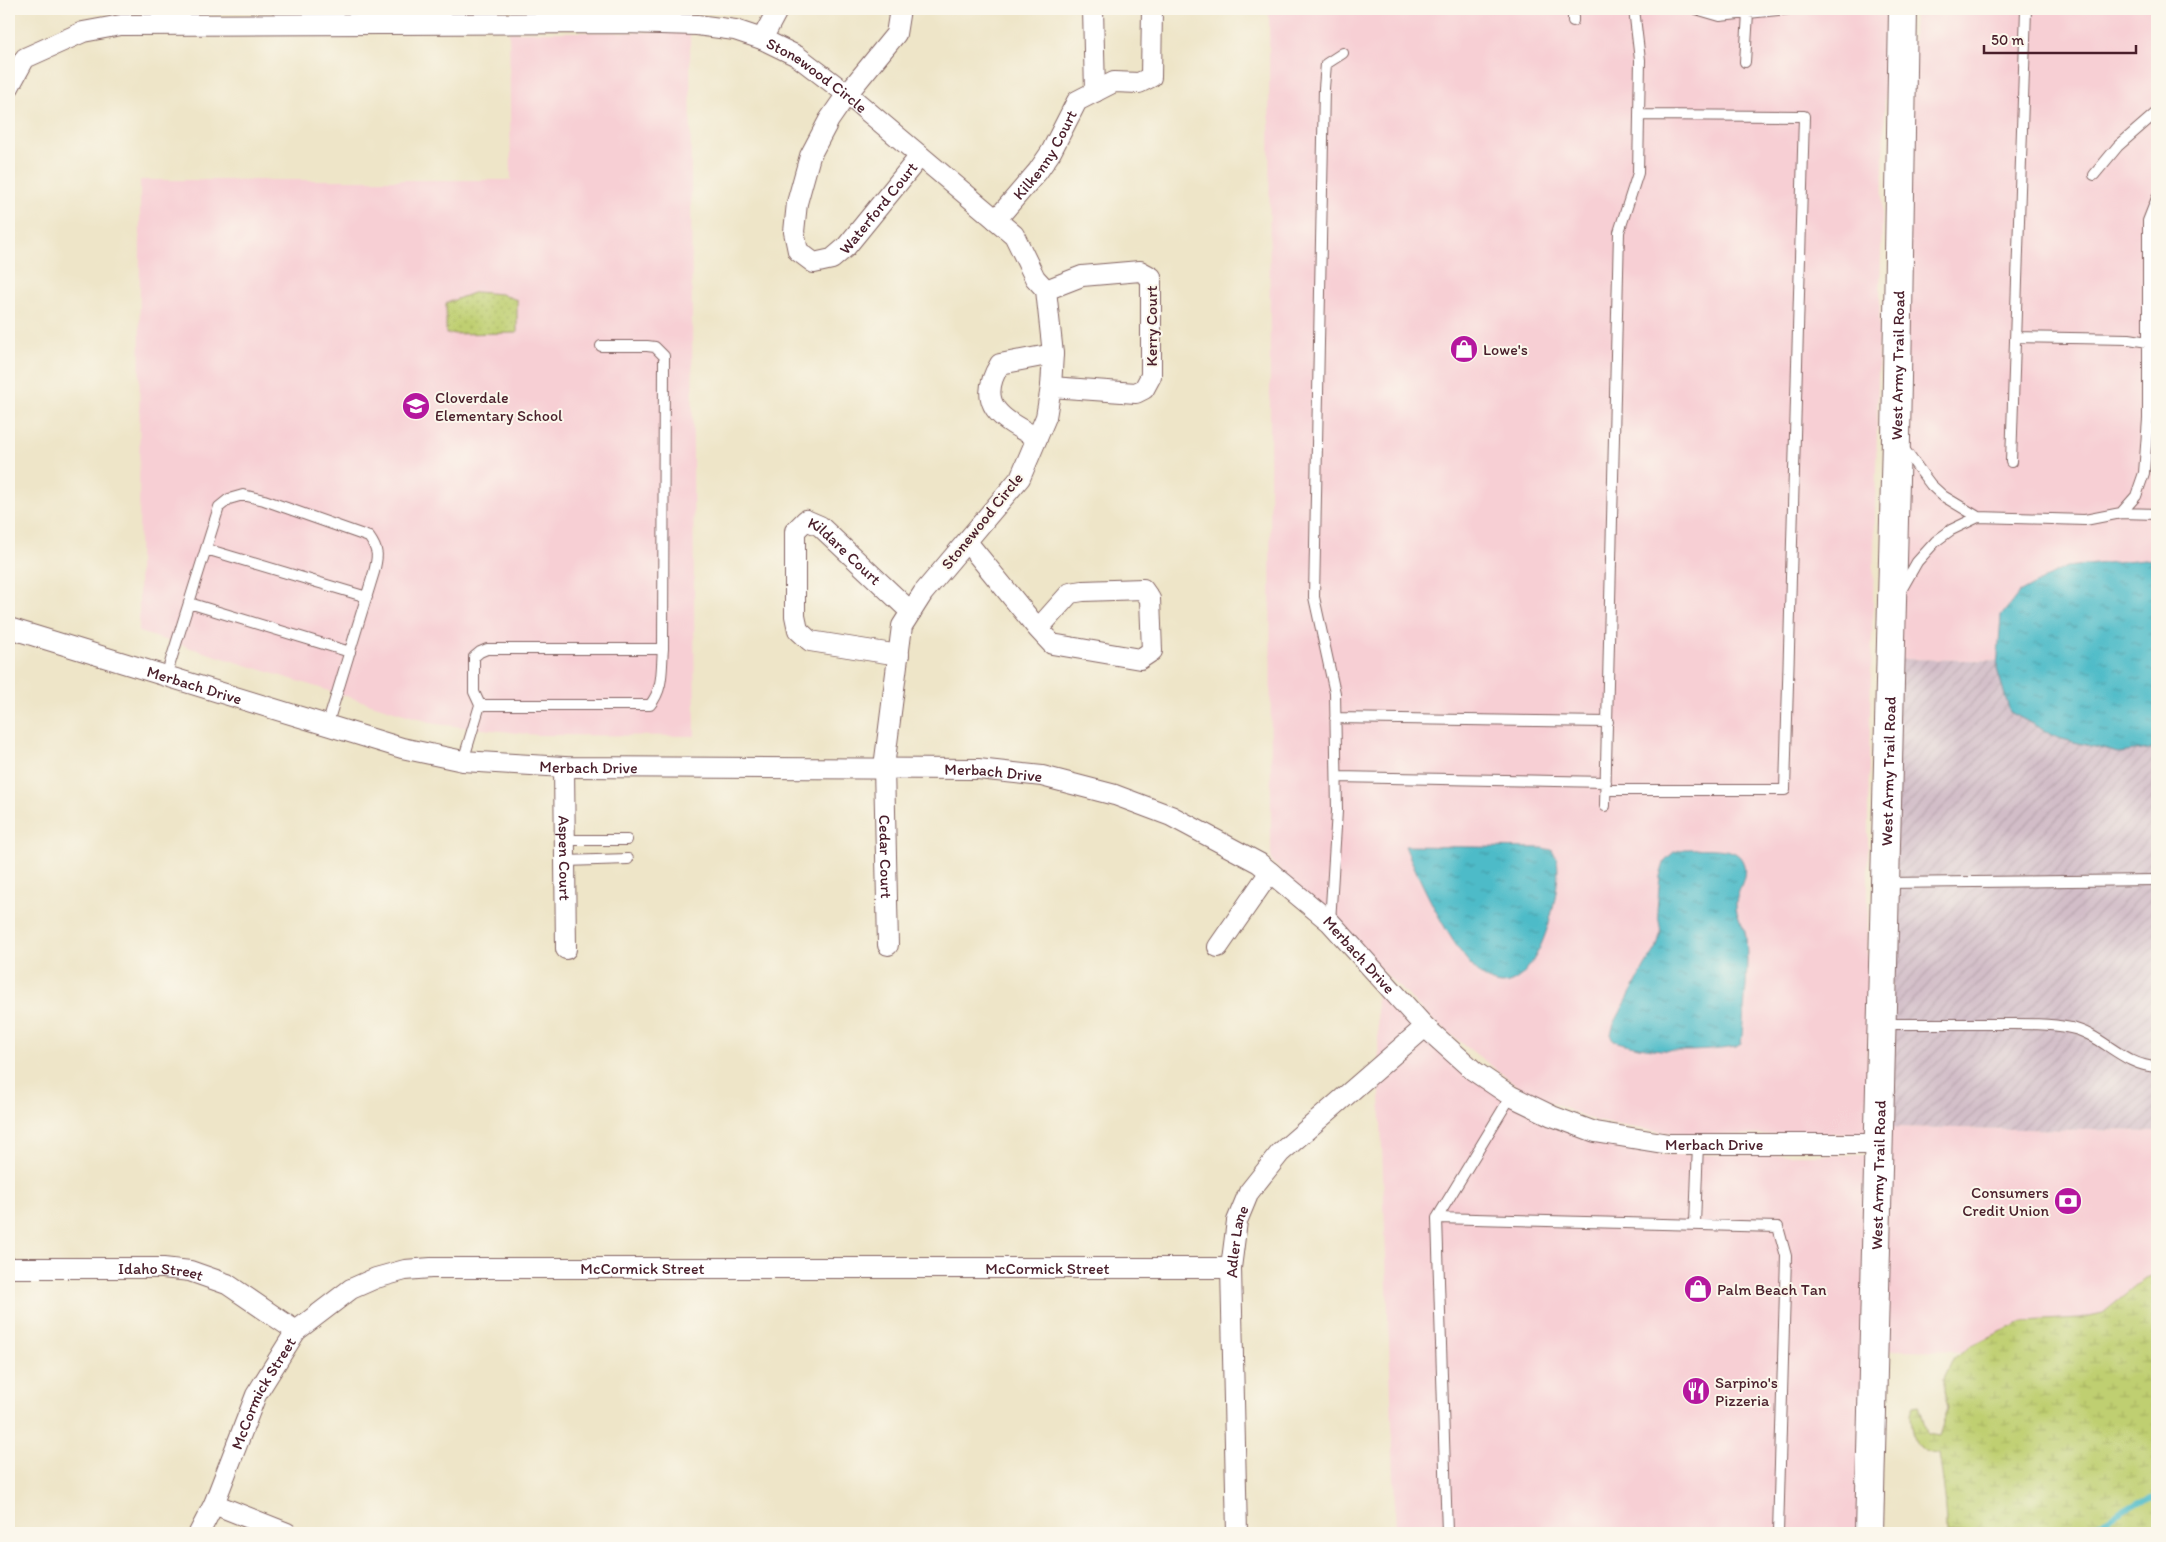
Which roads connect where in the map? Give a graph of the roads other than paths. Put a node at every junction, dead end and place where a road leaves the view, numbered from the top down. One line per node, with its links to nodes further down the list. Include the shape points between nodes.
1 (778, 9): 14 (street)
2 (900, 9): 19 (street, via 896,34)
3 (1093, 9): 18 (street)
4 (1152, 9): 18 (street, Kilkenny Court, via 1151,77 1139,83 1114,82)
5 (1573, 9): 13 (lane)
6 (1634, 9): 21 (lane, via 1640,60)
7 (1696, 9): 11 (lane, via 1720,16)
8 (1789, 9): 11 (lane)
9 (1903, 9): 33 (main road, West Army Trail Road)
10 (2026, 9): 27 (lane)
11 (1748, 13): 16 (lane)
12 (555, 16): 14 (street, Stonewood Circle, via 697,25 735,30); 17 (street, Stonewood Circle, via 100,27 25,58)
13 (1573, 22)
14 (762, 39): 19 (street, Stonewood Circle, via 797,56)
15 (1343, 53): 51 (lane, via 1326,64 1324,88 1314,597 1335,693)
16 (1745, 62)
17 (9, 87)
18 (1095, 92): 25 (street, Kilkenny Court, via 1077,101 1042,164)
19 (847, 94): 22 (street, Stonewood Circle); 22 (street, Waterford Court, via 810,156 797,203 794,232 798,251 814,263 832,259 846,247)
20 (2157, 112): 23 (lane, via 2118,146)
21 (1639, 114): 52 (lane, via 1638,173 1619,232); 58 (lane, via 1804,116 1785,790)
22 (920, 156): 25 (street, Stonewood Circle)
23 (2094, 175)
24 (2157, 198): 28 (lane, via 2148,221)
25 (996, 220): 26 (street, Stonewood Circle, via 1014,235 1035,278)
26 (1046, 290): 30 (street, Stonewood Circle); 31 (street, Kerry Court, via 1082,276 1140,271 1151,277 1151,376 1144,388 1136,393)
27 (2015, 337): 28 (lane); 34 (lane)
28 (2148, 342): 35 (lane, via 2144,472 2136,496)
29 (601, 346): 46 (lane, via 655,347 664,356)
30 (1053, 354): 31 (street, Stonewood Circle); 32 (street, via 1000,364 992,378 990,394 996,412)
31 (1051, 387): 32 (street, Stonewood Circle, via 1046,417)
32 (1037, 438): 38 (street, Stonewood Circle, via 1020,478)
33 (1896, 439): 37 (lane, via 1937,490); 42 (main road, West Army Trail Road)
34 (2011, 462)
35 (2121, 513): 36 (lane); 37 (lane, via 2085,520)
36 (2157, 514)
37 (1978, 517): 42 (lane, via 1936,541 1917,562)
38 (967, 542): 43 (street, Stonewood Circle); 45 (street)
39 (206, 549): 40 (lane); 40 (lane, via 219,507 229,499 243,495 264,500 369,536 376,547 377,559); 41 (lane)
40 (367, 597): 47 (lane)
41 (189, 603): 47 (lane); 49 (lane)
42 (1892, 608): 66 (main road, West Army Trail Road)
43 (911, 612): 48 (street, Stonewood Circle, via 902,626); 48 (street, Kildare Court, via 820,526 806,520 795,531 795,616 798,630 810,641)
44 (9, 628): 49 (street, Merbach Drive)
45 (1038, 629): 45 (street, via 1052,644 1140,659 1152,651 1150,599 1143,589 1070,594)
46 (663, 649): 50 (lane, via 660,690 650,705); 50 (lane, via 487,649 474,658 474,692)
47 (350, 652): 53 (lane)
48 (899, 655): 56 (street, Stonewood Circle)
49 (166, 676): 53 (street, Merbach Drive)
50 (480, 705): 54 (lane)
51 (1335, 718): 52 (lane); 57 (lane)
52 (1608, 722): 58 (lane)
53 (327, 726): 54 (street, Merbach Drive, via 402,748)
54 (463, 761): 55 (street, Merbach Drive)
55 (564, 767): 56 (street, Merbach Drive); 60 (street, Aspen Court)
56 (884, 767): 64 (street, Merbach Drive, via 1000,770 1080,785 1171,816); 68 (street, Cedar Court)
57 (1337, 777): 58 (lane); 67 (lane, via 1338,811)
58 (1606, 786): 59 (lane)
59 (1606, 806)
60 (565, 840): 61 (lane); 63 (street, Aspen Court)
61 (627, 840)
62 (628, 859): 63 (lane)
63 (565, 861): 70 (street, Aspen Court)
64 (1270, 872): 67 (street, Merbach Drive); 69 (street)
65 (2157, 880): 66 (lane)
66 (1885, 883): 71 (main road, West Army Trail Road)
67 (1330, 922): 72 (street, Merbach Drive)
68 (888, 945)
69 (1218, 947)
70 (566, 949)
71 (1882, 1024): 73 (lane, via 2046,1024 2073,1028 2118,1054); 76 (main road, West Army Trail Road)
72 (1425, 1027): 74 (street, Merbach Drive, via 1474,1071); 80 (street, Adler Lane, via 1280,1153 1249,1192 1237,1221)
73 (2157, 1066)
74 (1511, 1096): 75 (street, Merbach Drive, via 1595,1132 1669,1144); 77 (lane)
75 (1698, 1144): 76 (street, Merbach Drive); 78 (lane)
76 (1879, 1144): 88 (main road, West Army Trail Road)
77 (1437, 1218): 78 (lane); 86 (lane)
78 (1695, 1224): 87 (lane, via 1778,1228 1786,1256)
79 (9, 1268): 81 (street, Idaho Street, via 163,1268 190,1271 227,1284)
80 (1231, 1268): 81 (street, McCormick Street, via 431,1268 405,1270 351,1289); 85 (street, Adler Lane)
81 (296, 1331): 82 (street, McCormick Street, via 256,1395)
82 (214, 1504): 83 (street, McCormick Street); 84 (street)
83 (200, 1533)
84 (287, 1533)
85 (1236, 1533)
86 (1447, 1533)
87 (1778, 1533)
88 (1868, 1533)

